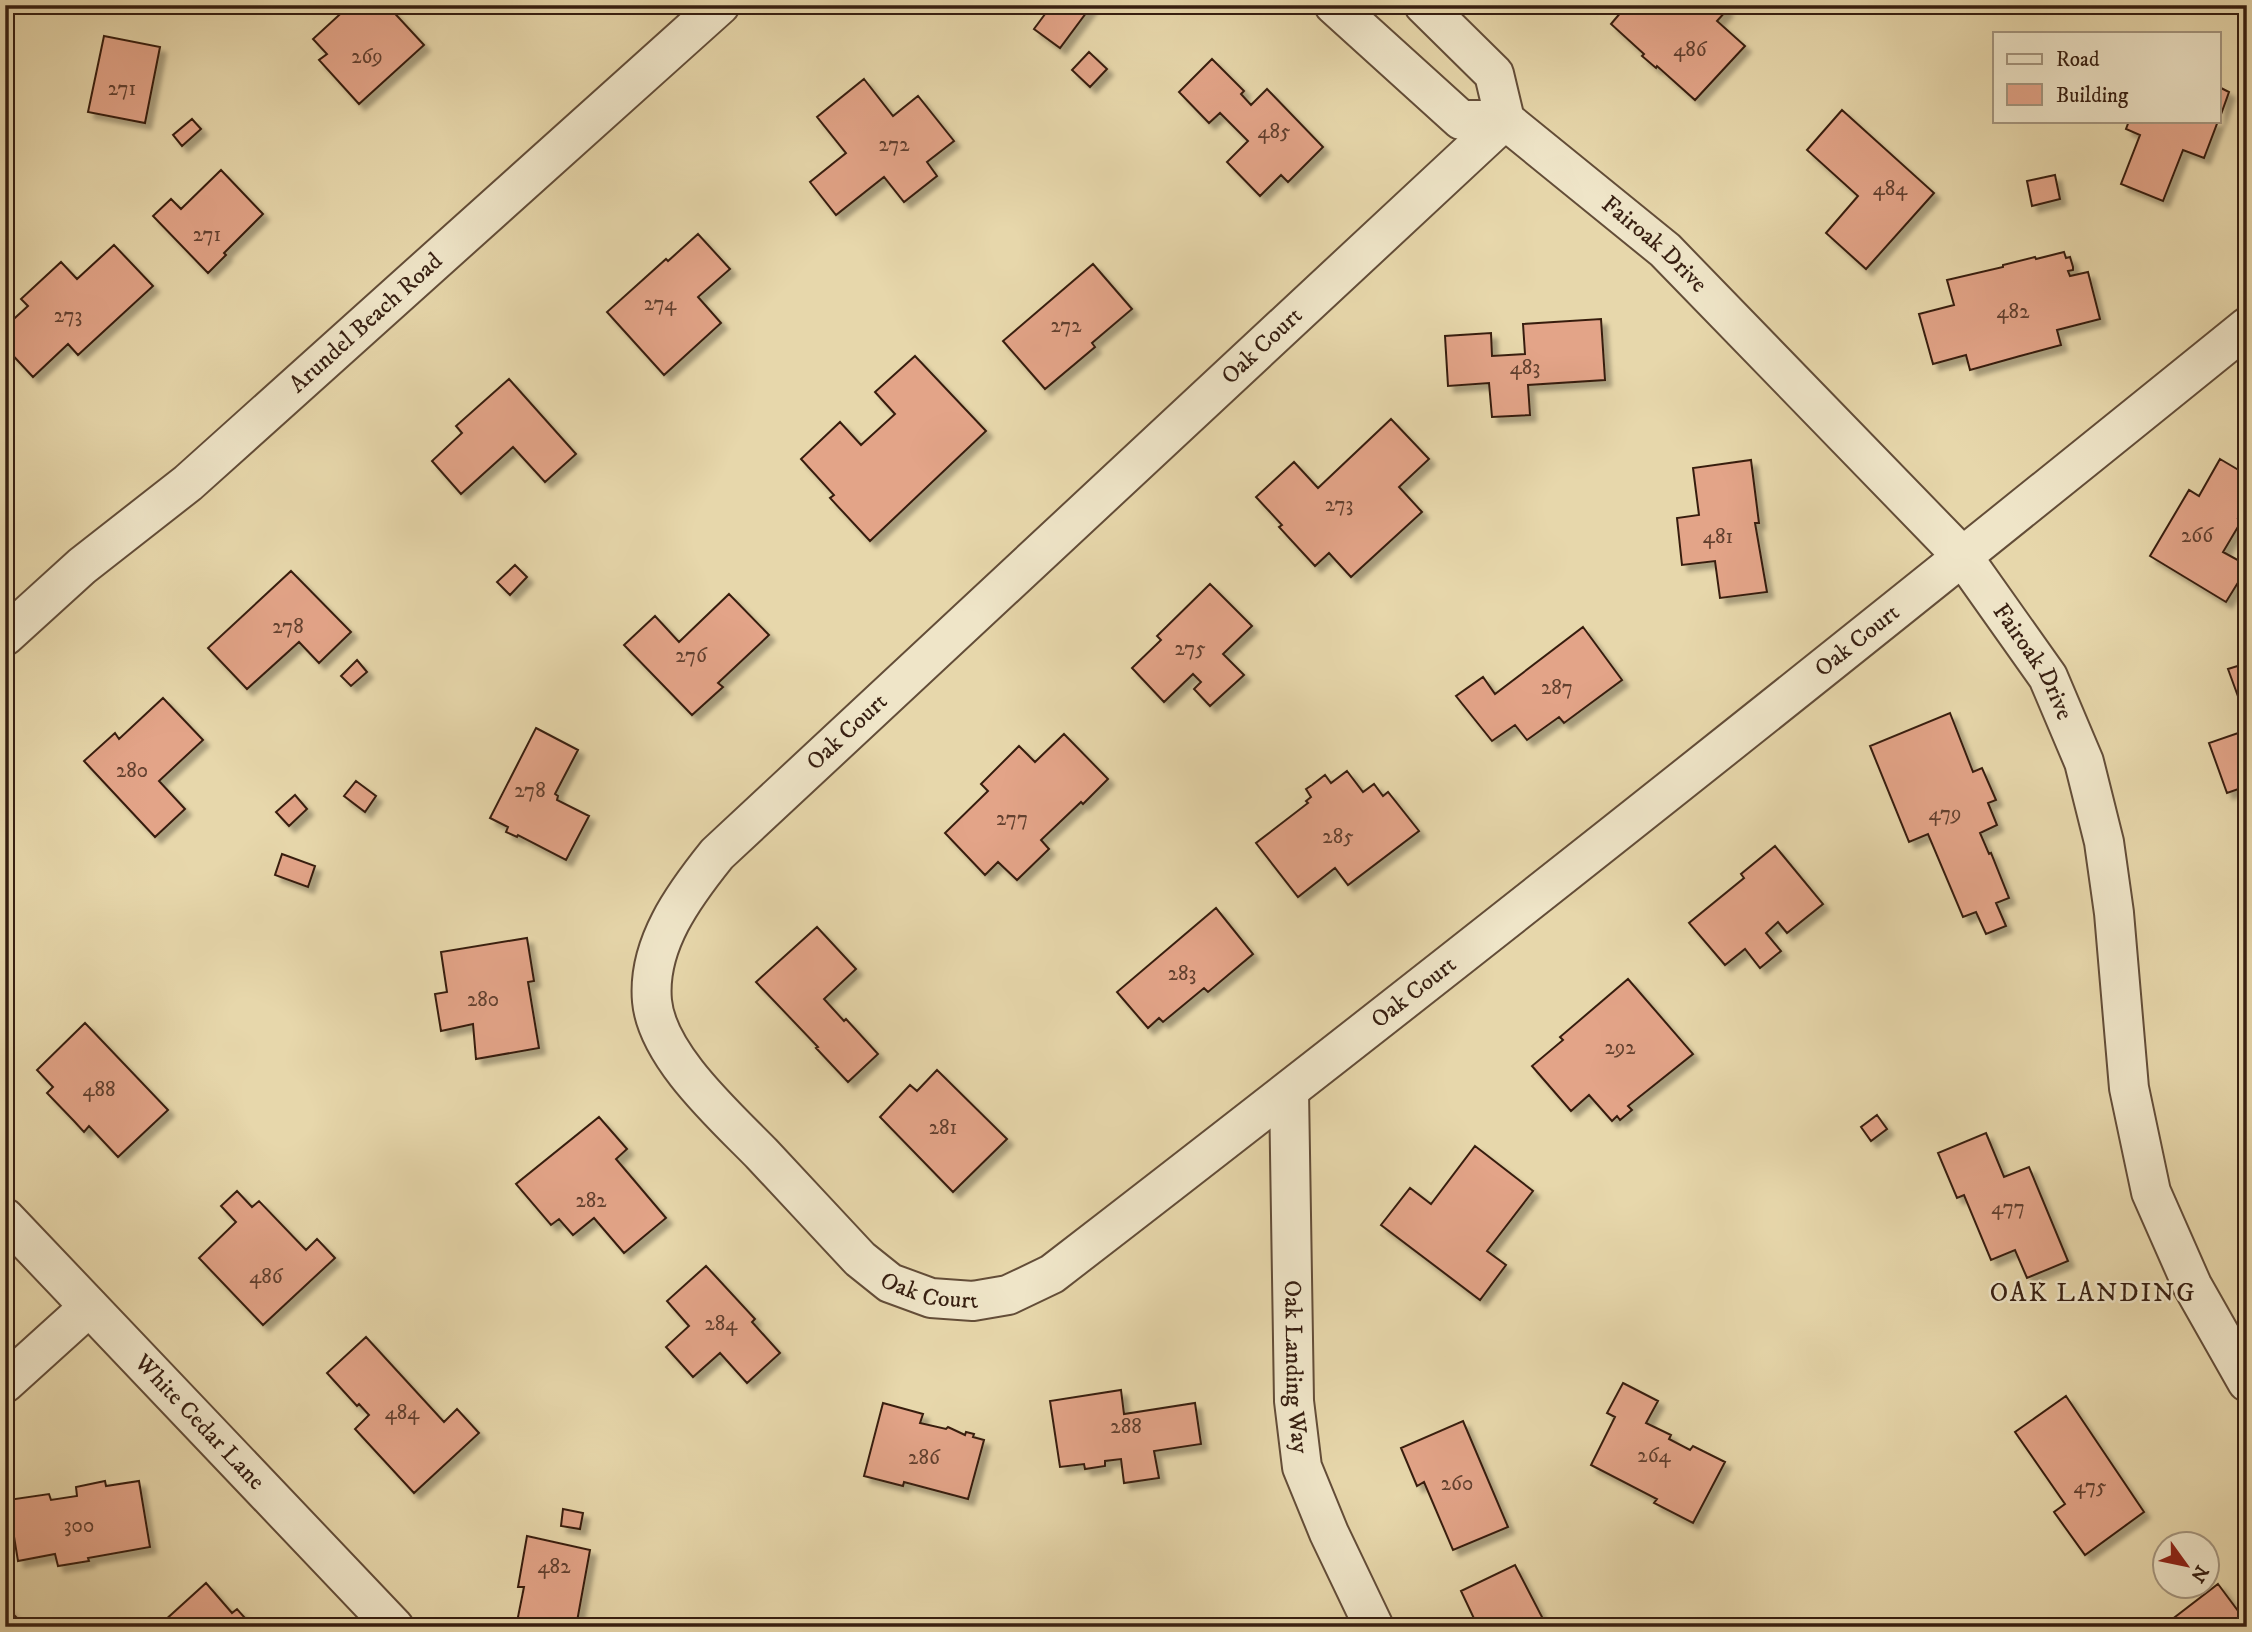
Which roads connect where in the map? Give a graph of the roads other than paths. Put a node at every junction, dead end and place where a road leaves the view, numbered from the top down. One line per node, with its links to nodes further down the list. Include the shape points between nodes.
1 (720, 5): 7 (street, Arundel Beach Road, via 188,483 82,566)
2 (1334, 5): 4 (street, via 1461,120)
3 (1424, 5): 4 (street, via 1494,74)
4 (1505, 120): 6 (street, Fairoak Drive, via 1665,250); 8 (street, Oak Court, via 717,854 670,921 654,964 652,1002 664,1039 690,1078 860,1259 890,1283 931,1298 973,1301 1008,1295 1052,1274)
5 (2247, 327): 6 (street, Oak Court)
6 (1962, 557): 8 (street, Oak Court); 11 (street, Fairoak Drive, via 2048,677 2084,762 2104,842 2129,1088 2151,1192 2192,1285)
7 (5, 636)
8 (1289, 1090): 14 (street, Oak Landing Way, via 1294,1401 1302,1467)
9 (5, 1218): 10 (street, White Cedar Lane)
10 (89, 1307): 12 (street); 13 (street, White Cedar Lane)
11 (2247, 1382)
12 (5, 1383)
13 (394, 1627)
14 (1374, 1627)

